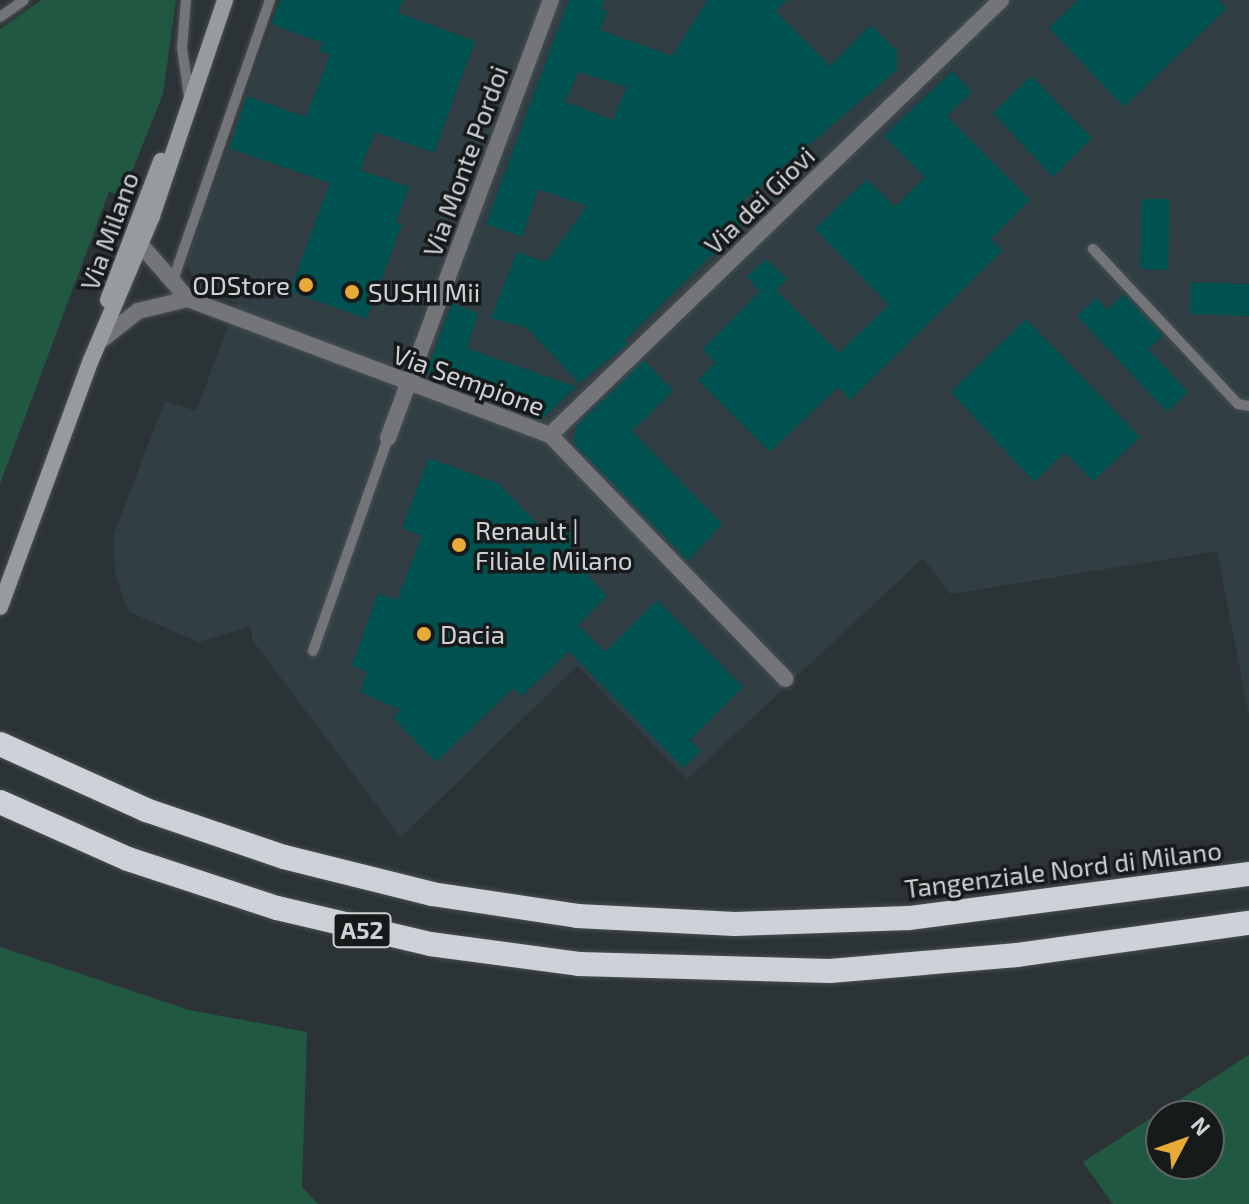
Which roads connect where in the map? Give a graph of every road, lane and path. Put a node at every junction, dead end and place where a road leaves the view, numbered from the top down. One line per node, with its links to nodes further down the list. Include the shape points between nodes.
1 (24, 0): 7 (lane)
2 (186, 0): 8 (lane, via 182,48)
3 (225, 0): 8 (street, Via Milano)
4 (270, 0): 12 (lane, via 183,239)
5 (551, 0): 16 (street, Via Monte Pordoi)
6 (1001, 0): 18 (street, Via dei Giovi)
7 (0, 17)
8 (189, 97): 9 (street, Via Milano)
9 (180, 121): 10 (street, Via Milano); 15 (street, Via Milano, via 138,211)
10 (141, 245): 12 (street, Via Sempione); 14 (street, Via Milano)
11 (1093, 249): 17 (lane, via 1238,404)
12 (172, 285): 13 (street, Via Sempione)
13 (188, 299): 14 (street, via 138,311); 16 (street, Via Sempione)
14 (99, 342): 15 (street, Via Milano)
15 (91, 360): 20 (street, Via Milano)
16 (408, 384): 18 (street, Via Sempione); 19 (street, Via Monte Pordoi)
17 (1249, 406)
18 (550, 435): 22 (street, Via Sempione)
19 (388, 438): 21 (lane)
20 (0, 607)
21 (313, 651)
22 (786, 679)
23 (0, 744): 25 (highway, Tangenziale Nord di Milano / A52, via 146,810 270,852 432,894 577,916 735,924 909,918)
24 (0, 802): 26 (highway, A52, via 128,859 277,908 430,944 579,964 830,971 1017,955)
25 (1249, 874)
26 (1249, 923)

